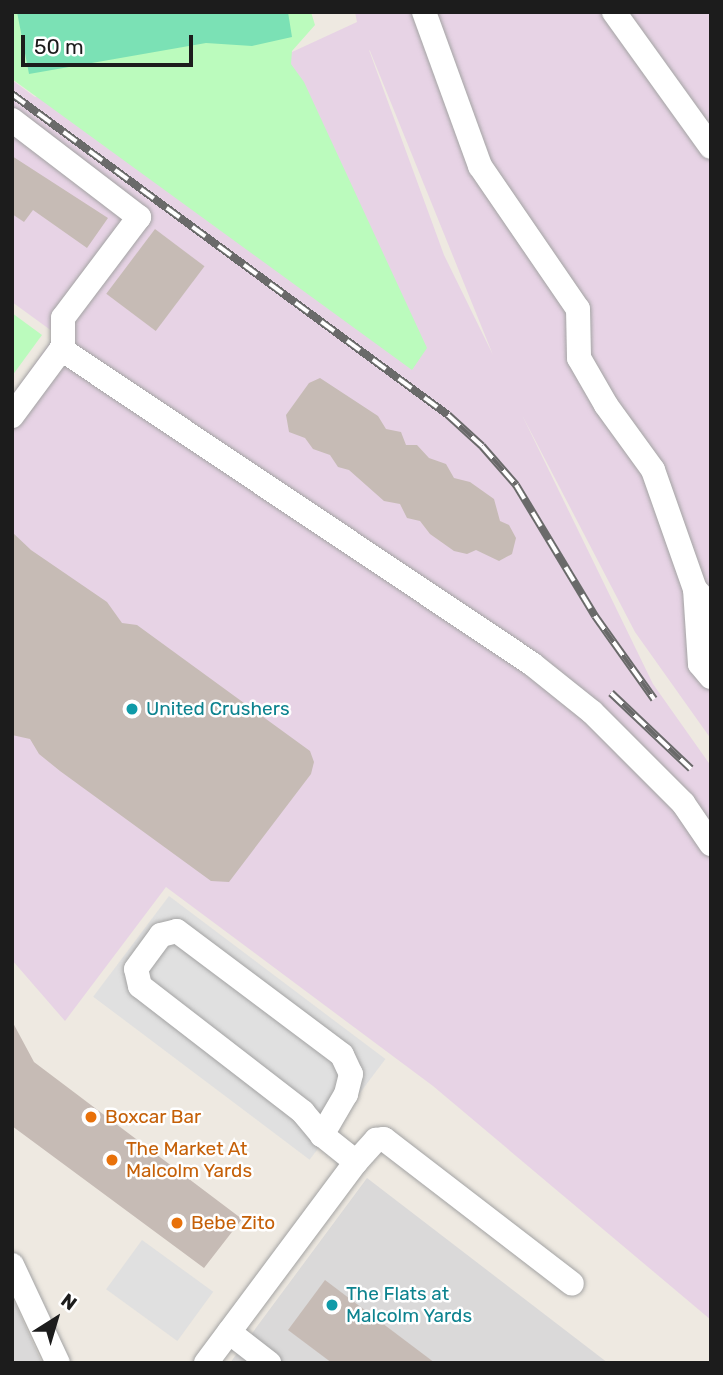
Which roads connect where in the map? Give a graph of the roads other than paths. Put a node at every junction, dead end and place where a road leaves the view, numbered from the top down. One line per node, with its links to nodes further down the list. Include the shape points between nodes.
1 (424, 12): 7 (street, via 480,166 579,309 579,358 653,470)
2 (614, 12): 4 (street)
3 (12, 120): 5 (street, via 139,217 63,318)
4 (711, 147)
5 (61, 349): 6 (street); 9 (street, via 532,664 592,712 683,803)
6 (12, 416)
7 (704, 612): 8 (street, via 700,664)
8 (711, 677)
9 (711, 844)
10 (322, 1135): 10 (street, via 303,1112 140,986 136,969 160,934 177,931 342,1055 351,1074 346,1094); 11 (street)
11 (356, 1162): 13 (street, via 376,1140 384,1139); 14 (street)
12 (12, 1265): 15 (street)
13 (572, 1284)
14 (229, 1332): 16 (street); 17 (street)
15 (58, 1363)
16 (206, 1363)
17 (269, 1363)

